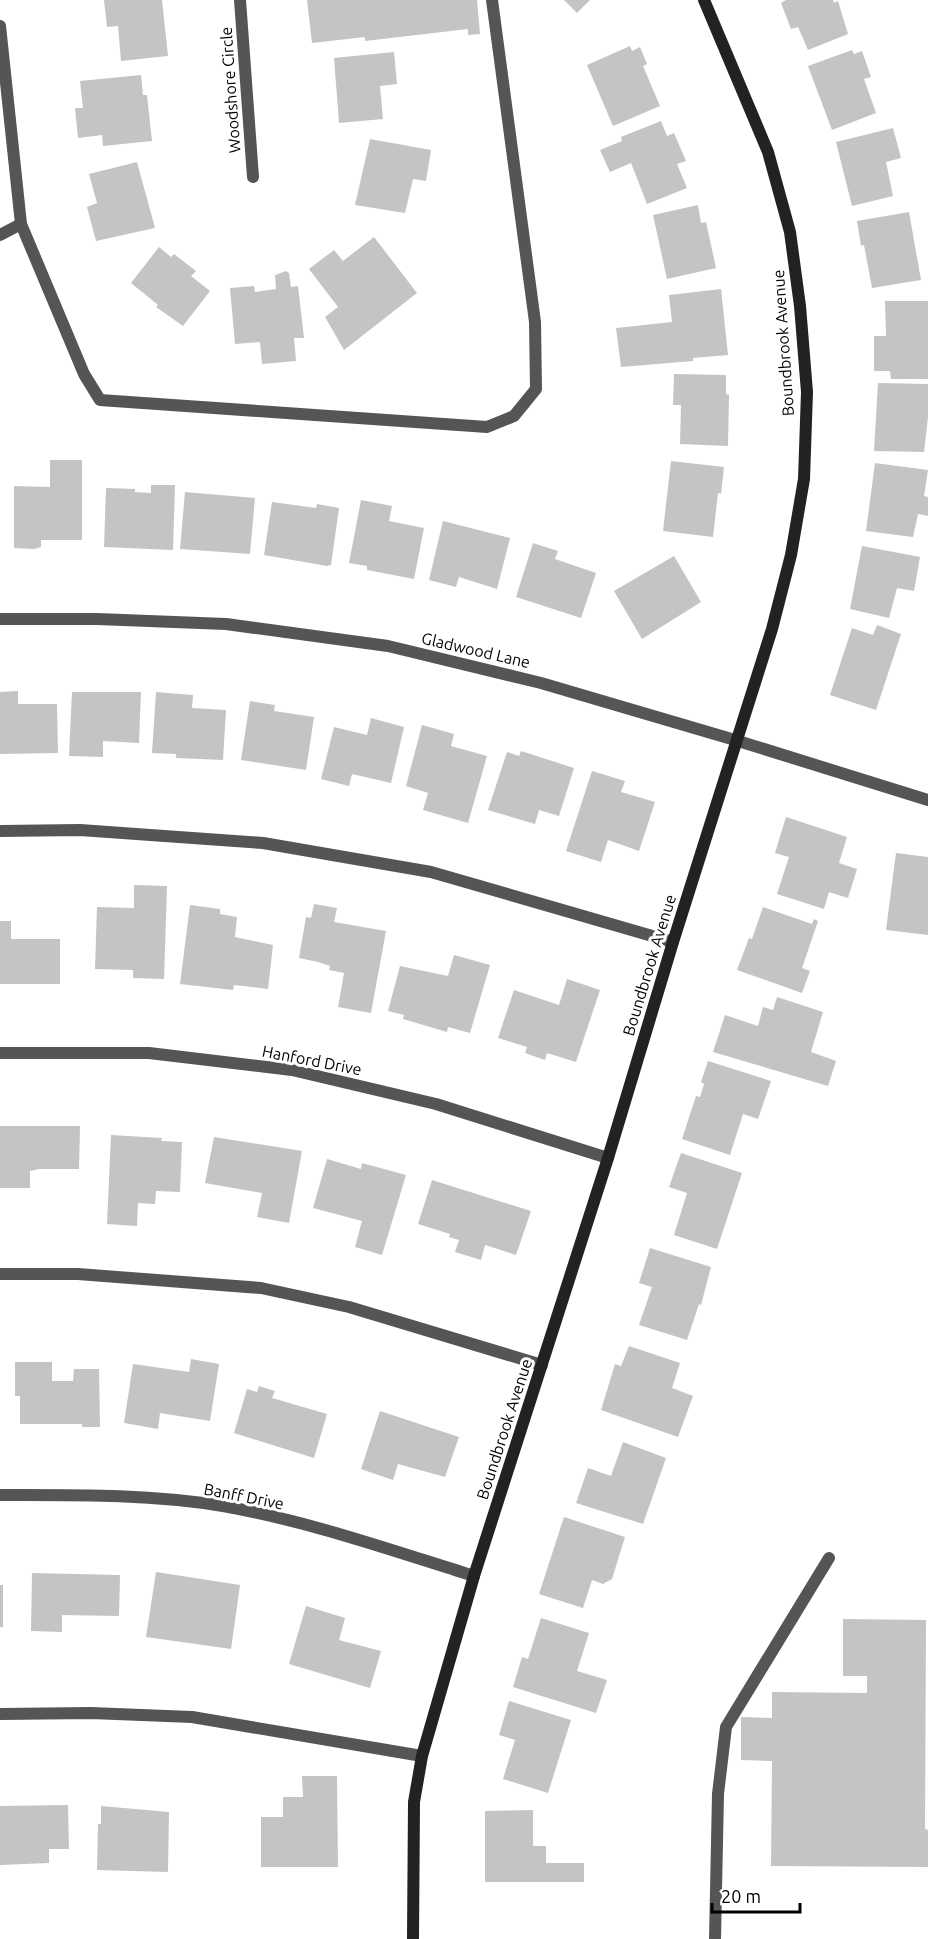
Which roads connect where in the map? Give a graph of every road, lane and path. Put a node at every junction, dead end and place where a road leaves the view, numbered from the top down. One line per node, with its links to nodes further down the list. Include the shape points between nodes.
1 (240, 0): 5 (street, Woodshore Circle)
2 (492, 0): 6 (street, via 535,322 536,389 514,416 487,427 100,400 84,374)
3 (704, 0): 9 (street, Boundbrook Avenue, via 768,152 790,232 807,392 804,479 791,555 772,629)
4 (0, 26): 6 (street)
5 (253, 177)
6 (21, 224): 7 (street)
7 (0, 235)
8 (0, 619): 9 (street, Gladwood Lane, via 226,624 388,646 541,683)
9 (735, 740): 10 (street, Gladwood Lane); 12 (street, Boundbrook Avenue)
10 (928, 800)
11 (0, 831): 12 (street, via 80,830 263,843 431,872)
12 (673, 942): 14 (street, Boundbrook Avenue)
13 (0, 1053): 14 (street, Hanford Drive, via 149,1053 292,1070 436,1104)
14 (608, 1158): 16 (street, Boundbrook Avenue)
15 (0, 1274): 16 (street, via 78,1274 261,1288 349,1307)
16 (542, 1365): 19 (street, Boundbrook Avenue)
17 (0, 1495): 19 (street, Banff Drive, via 152,1498 223,1506 319,1528)
18 (829, 1558): 23 (street, via 726,1727 718,1794)
19 (474, 1576): 21 (street, Boundbrook Avenue)
20 (0, 1714): 21 (street, via 192,1717)
21 (422, 1756): 22 (street, Boundbrook Avenue, via 414,1802)
22 (413, 1939)
23 (715, 1939)

